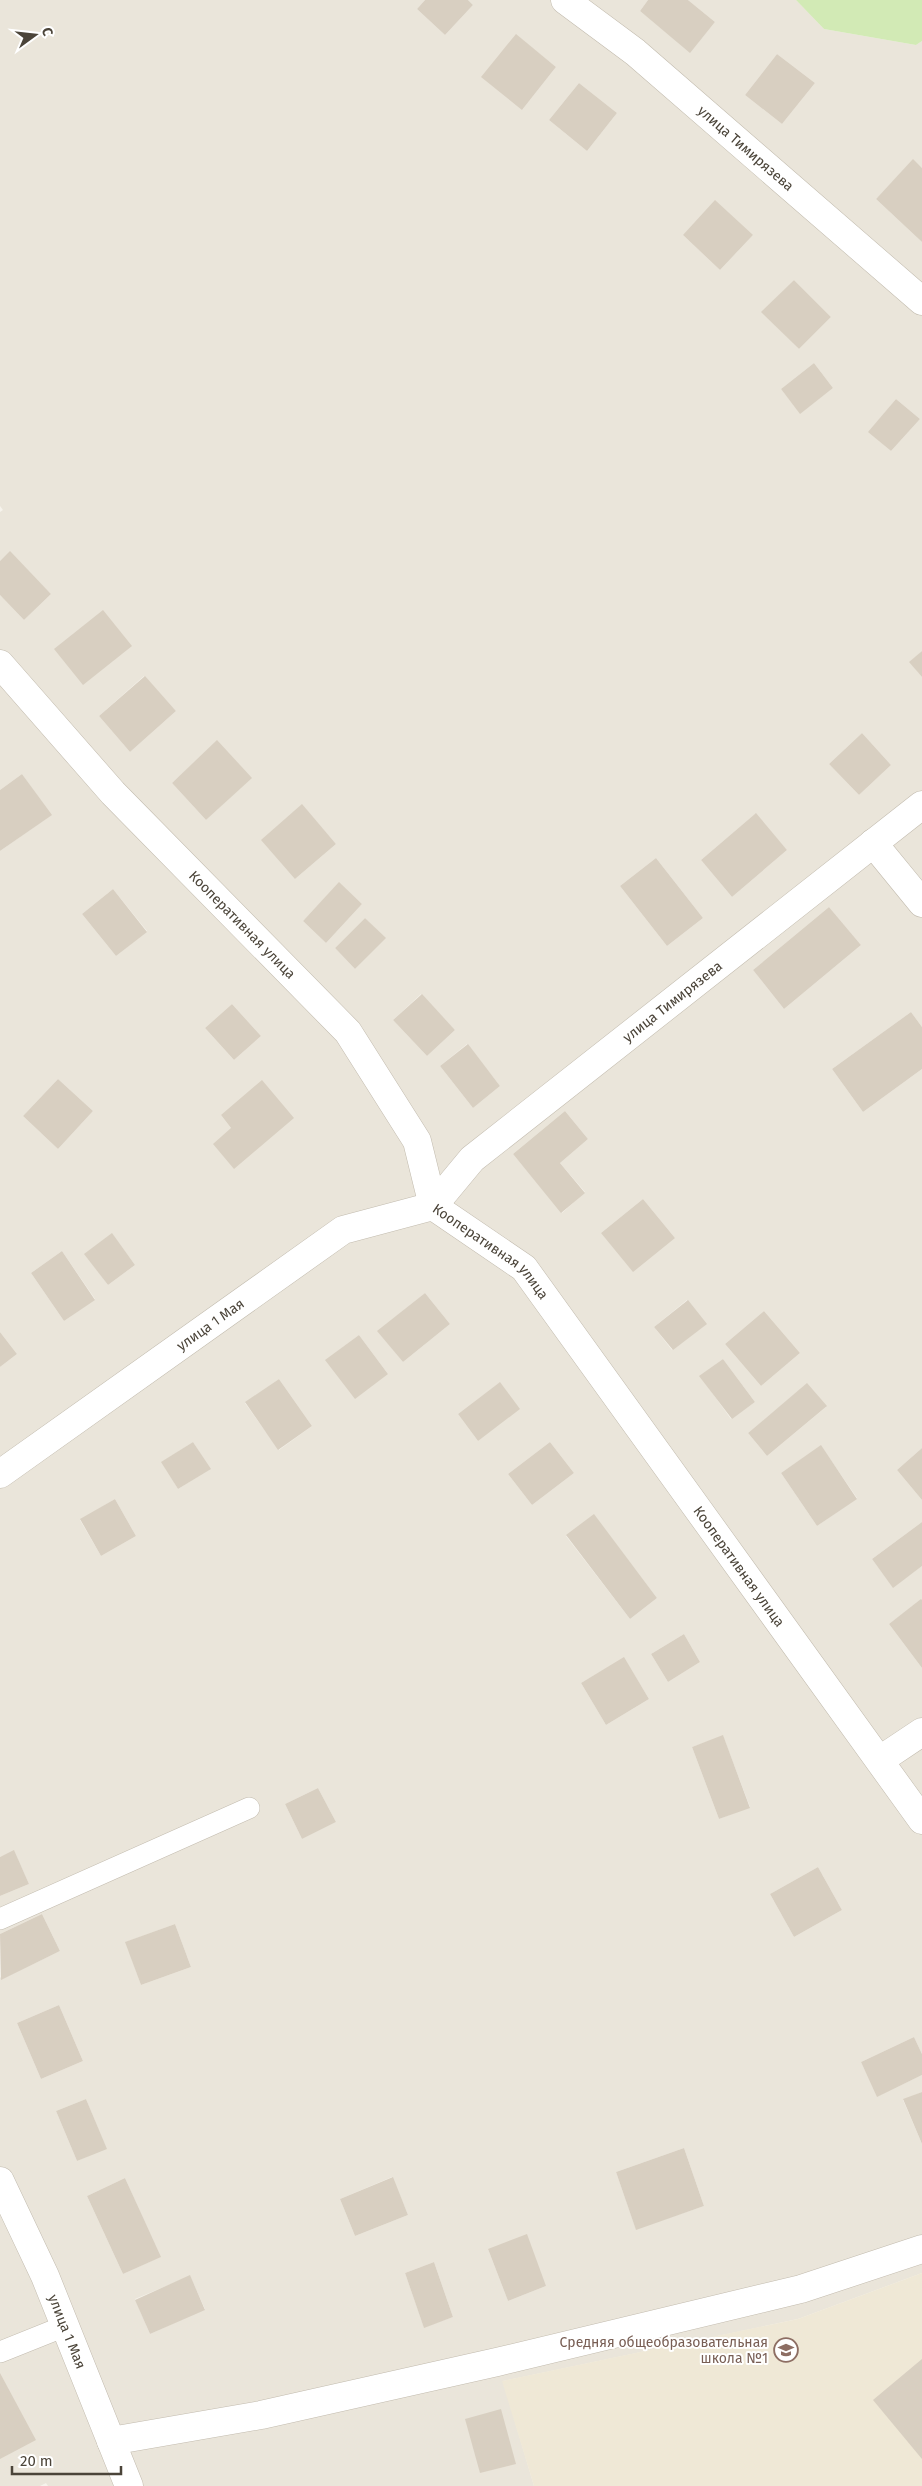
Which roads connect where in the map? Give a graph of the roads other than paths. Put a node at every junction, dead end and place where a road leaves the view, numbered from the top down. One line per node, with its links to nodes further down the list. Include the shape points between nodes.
1 (565, 0): 2 (street, улица Тимирязева, via 635,52)
2 (922, 301)
3 (0, 664): 7 (street, Кооперативная улица, via 113,793 348,1032 417,1141)
4 (922, 805): 5 (street, улица Тимирязева)
5 (872, 843): 6 (street); 7 (street, улица Тимирязева, via 472,1159)
6 (922, 903)
7 (433, 1206): 8 (street, улица 1 Мая, via 343,1230); 10 (street, Кооперативная улица, via 524,1268)
8 (0, 1474)
9 (922, 1732): 10 (street)
10 (880, 1760): 12 (street, Кооперативная улица)
11 (249, 1808): 13 (lane)
12 (922, 1820)
13 (0, 1919)
14 (0, 2181): 16 (street, улица 1 Мая)
15 (922, 2249): 18 (street, via 801,2288 497,2362 261,2415)
16 (65, 2326): 17 (lane); 18 (street, улица 1 Мая)
17 (0, 2352)
18 (111, 2441): 19 (street, улица 1 Мая)
19 (129, 2486)

